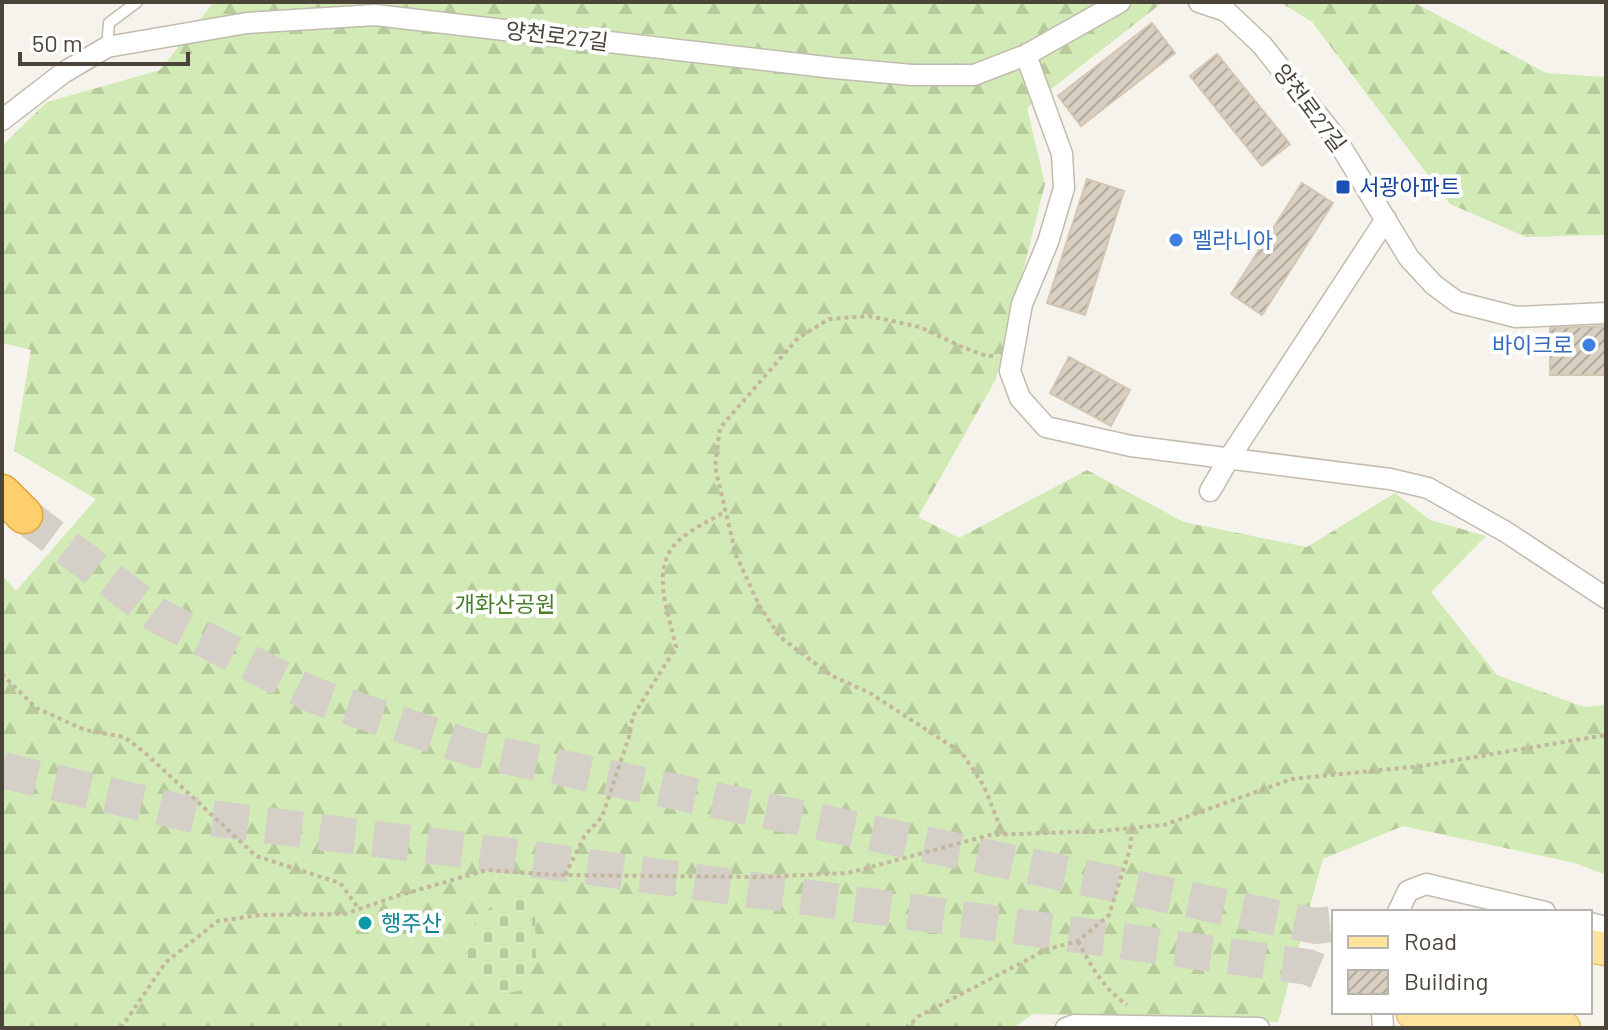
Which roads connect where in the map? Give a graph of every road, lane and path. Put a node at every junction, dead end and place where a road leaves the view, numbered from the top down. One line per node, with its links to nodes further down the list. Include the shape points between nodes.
1 (137, 2): 4 (lane, via 109,23)
2 (1120, 2): 5 (street, 양천로27길)
3 (1199, 2): 7 (street, 양천로27길, via 1226,11 1262,45 1335,137)
4 (107, 47): 5 (street, 양천로27길, via 247,23 375,15 912,75 974,75); 6 (street, 양천로27길)
5 (1026, 55): 9 (street, via 1062,154 1064,188 1022,304)
6 (2, 120)
7 (1386, 219): 8 (street, 양천로27길, via 1409,258 1457,302 1516,317); 10 (street)
8 (1606, 313)
9 (1013, 355): 10 (street, via 1010,371 1020,398 1046,427); 12 (path, via 986,356 920,327 869,316 829,319 798,338 720,428 715,467)
10 (1228, 460): 11 (street); 13 (street, via 1428,488)
11 (1210, 491)
12 (726, 511): 17 (path, via 736,555 780,637 832,676 870,693 962,753 984,786); 18 (path, via 679,541 666,558 661,580 676,647 633,716 602,817 585,835)
13 (1606, 598)
14 (2, 674): 19 (path, via 36,708 85,730 124,737 256,856 340,883)
15 (1606, 735): 16 (path, via 1421,766 1292,779 1164,825)
16 (1132, 828): 17 (path); 22 (path, via 1109,915)
17 (1003, 834): 18 (path, via 848,873)
18 (565, 875): 19 (path, via 487,870)
19 (359, 909): 25 (path, via 218,921 166,962)
20 (1399, 910): 21 (street, via 1408,891 1426,884)
21 (1536, 910)
22 (1078, 941): 24 (path, via 1110,993); 26 (path, via 1048,949 919,1016)
23 (1423, 1014): 29 (main road)
24 (1154, 1026): 27 (street); 28 (street)
25 (121, 1028)
26 (906, 1028)
27 (1066, 1028)
28 (1259, 1028)
29 (1564, 1028)

